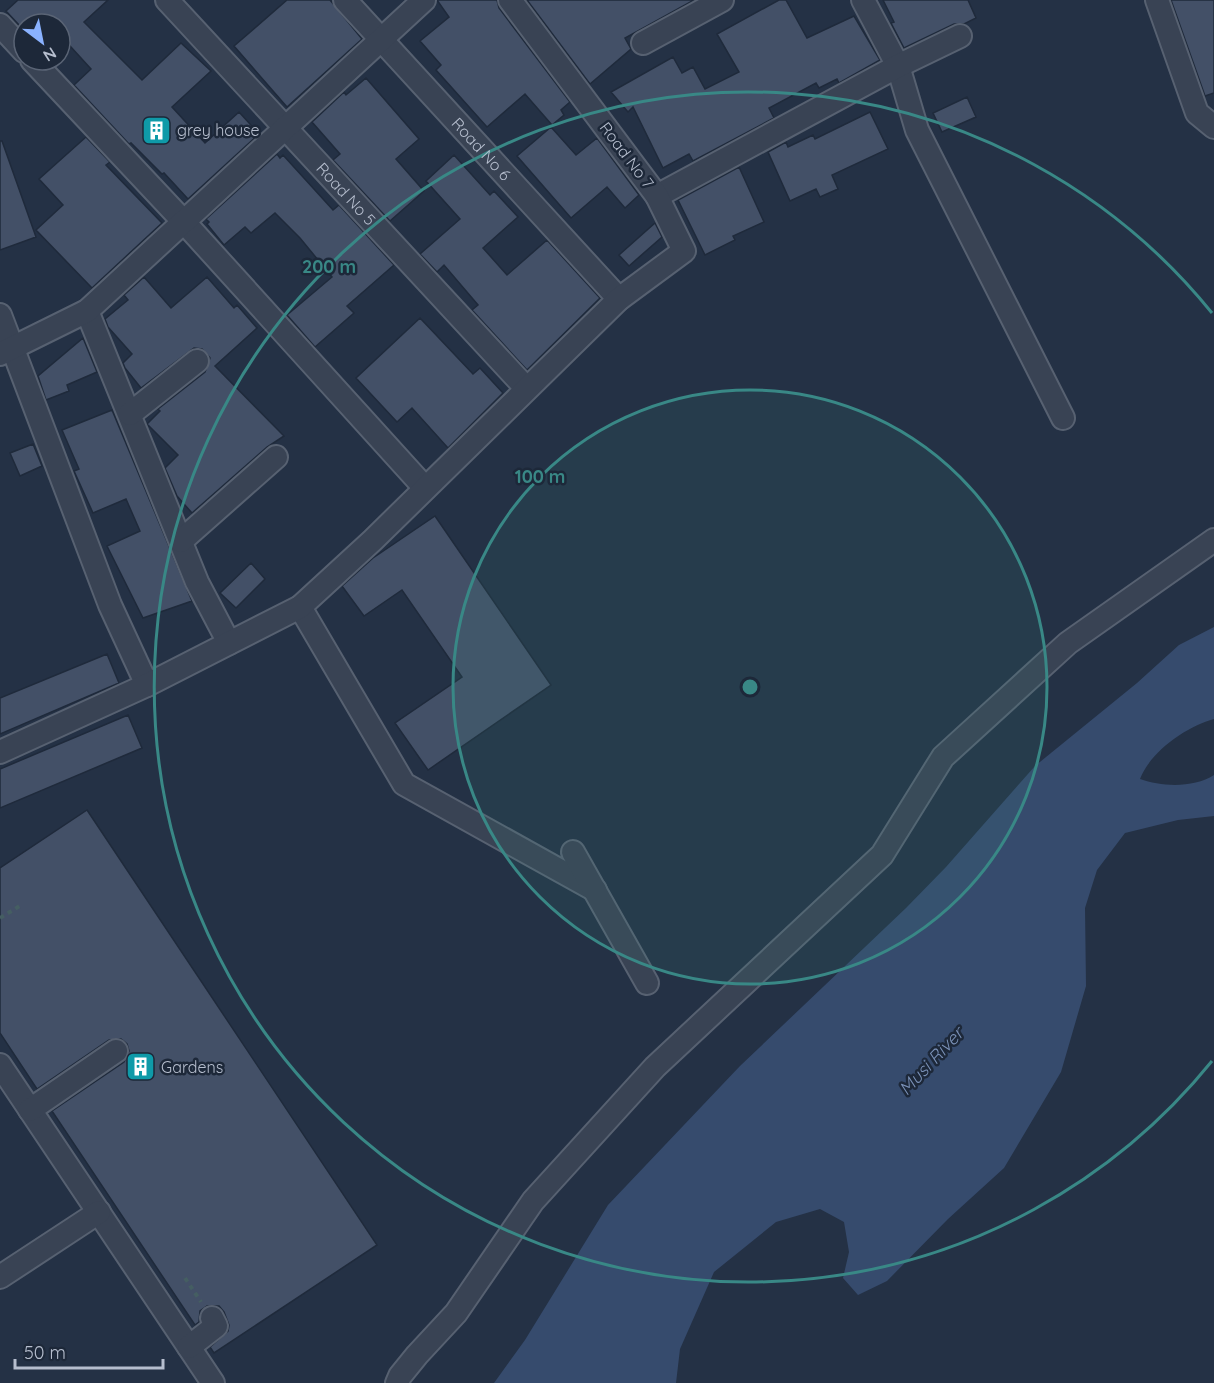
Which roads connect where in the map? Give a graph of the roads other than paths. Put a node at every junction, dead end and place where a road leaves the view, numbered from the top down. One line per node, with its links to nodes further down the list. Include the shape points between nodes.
1 (167, 0): 16 (street, Road No 5)
2 (345, 0): 11 (street, Road No 6)
3 (424, 0): 11 (street)
4 (510, 0): 17 (street, Road No 7)
5 (863, 0): 13 (street)
6 (1157, 0): 15 (street, via 1197,113)
7 (717, 1): 12 (street)
8 (0, 26): 10 (street)
9 (960, 36): 13 (street)
10 (12, 38)
11 (381, 40): 16 (street); 19 (street, Road No 6)
12 (643, 43)
13 (898, 66): 17 (street); 26 (street, via 917,130)
14 (43, 72): 18 (street)
15 (1214, 127)
16 (286, 128): 18 (street); 24 (street, Road No 5)
17 (657, 196): 19 (street, Road No 7, via 684,251)
18 (184, 222): 20 (street); 28 (street)
19 (619, 299): 24 (street)
20 (87, 312): 22 (street); 25 (street)
21 (0, 315): 22 (street)
22 (7, 351): 33 (street, via 110,605)
23 (197, 361): 25 (street)
24 (526, 388): 28 (street)
25 (130, 414): 30 (street)
26 (1064, 418)
27 (276, 457): 30 (street)
28 (425, 488): 31 (street)
29 (1214, 540): 46 (street, via 1068,643 943,757 882,855 655,1066 532,1201 456,1313)
30 (181, 541): 32 (street)
31 (300, 607): 32 (street); 36 (street, via 404,784)
32 (229, 643): 33 (street)
33 (147, 685): 34 (street)
34 (0, 752)
35 (573, 852): 36 (street)
36 (595, 890): 37 (street)
37 (647, 983)
38 (116, 1051): 40 (street)
39 (0, 1065): 40 (street)
40 (30, 1110): 41 (street, via 84,1175)
41 (99, 1212): 42 (street); 44 (street)
42 (0, 1277)
43 (212, 1318): 44 (street, via 216,1326)
44 (189, 1347): 45 (street)
45 (213, 1383)
46 (397, 1383)

